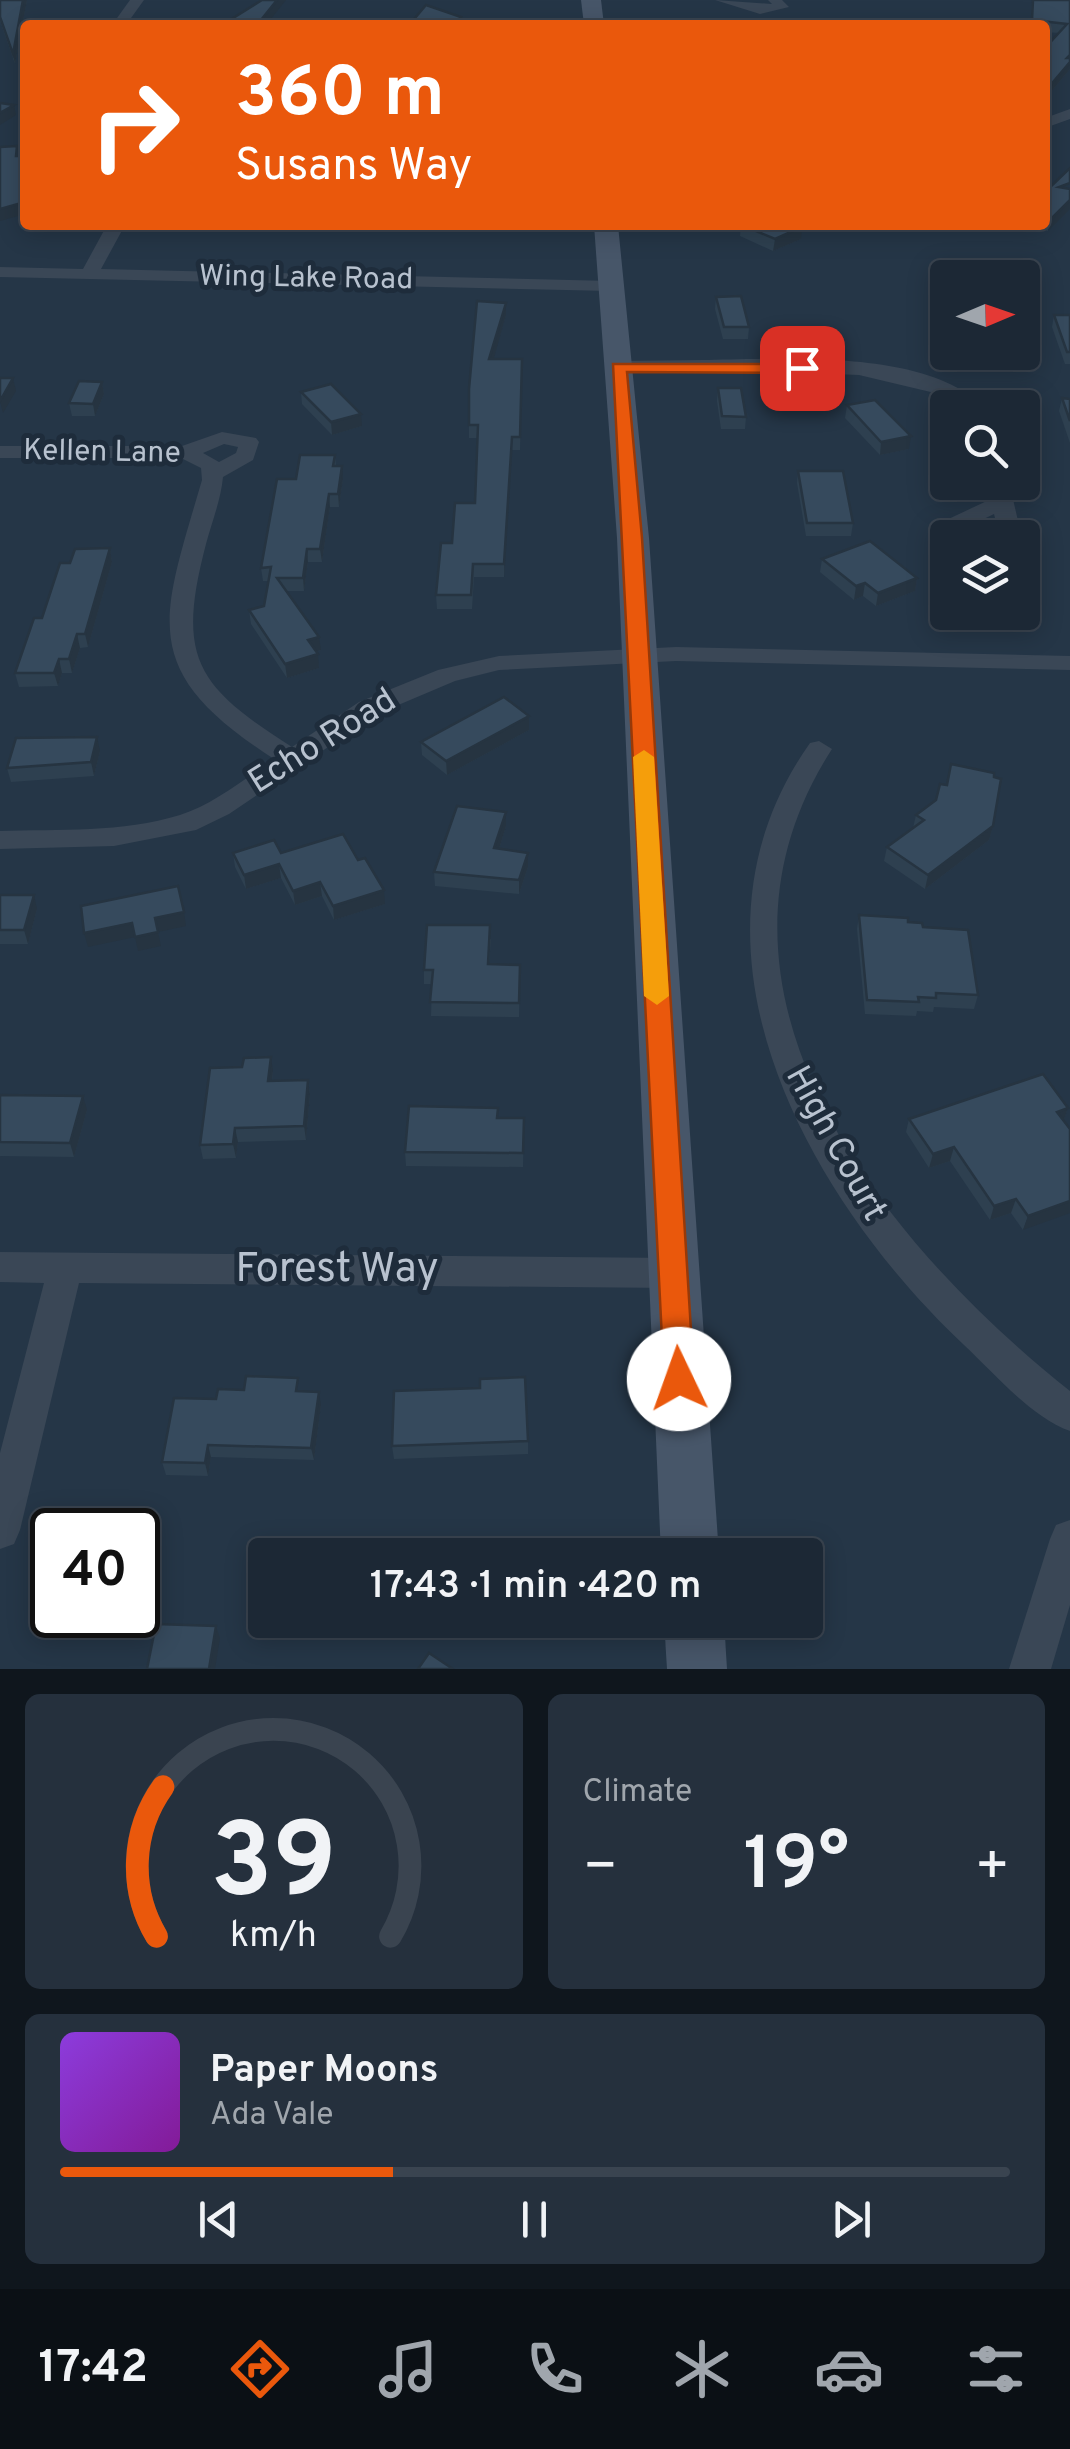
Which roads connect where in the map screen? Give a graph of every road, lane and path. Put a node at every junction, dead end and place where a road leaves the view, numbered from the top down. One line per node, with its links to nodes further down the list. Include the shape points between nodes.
1 (722, 0): 2 (street, via 770,10 782,6)
2 (775, 0)
3 (113, 230): 6 (street)
4 (606, 230): 7 (street)
5 (0, 272): 6 (street, Wing Lake Road)
6 (89, 274): 7 (street, Wing Lake Road)
7 (611, 286): 8 (street)
8 (619, 368): 9 (street, via 884,370); 13 (street)
9 (947, 390)
10 (0, 452): 16 (street, Kellen Lane, via 201,461 181,648 195,683 224,716)
11 (987, 500): 12 (street)
12 (955, 520)
13 (638, 656): 14 (street, Echo Road); 16 (street, Echo Road, via 521,660 447,675 368,708); 20 (street)
14 (1070, 663)
15 (819, 749): 21 (street, High Court, via 801,772 773,842 764,921 771,1000 798,1088 852,1189 891,1243 992,1351)
16 (291, 758): 17 (street, Echo Road, via 186,824 114,837)
17 (0, 840)
18 (0, 1267): 19 (street, Forest Way)
19 (65, 1268): 20 (street, Forest Way); 22 (street)
20 (673, 1274): 23 (street)
21 (1070, 1414)
22 (0, 1530)
23 (689, 1538)
24 (1070, 1539): 27 (street)
25 (695, 1638): 26 (street)
26 (697, 1669)
27 (1030, 1669)

